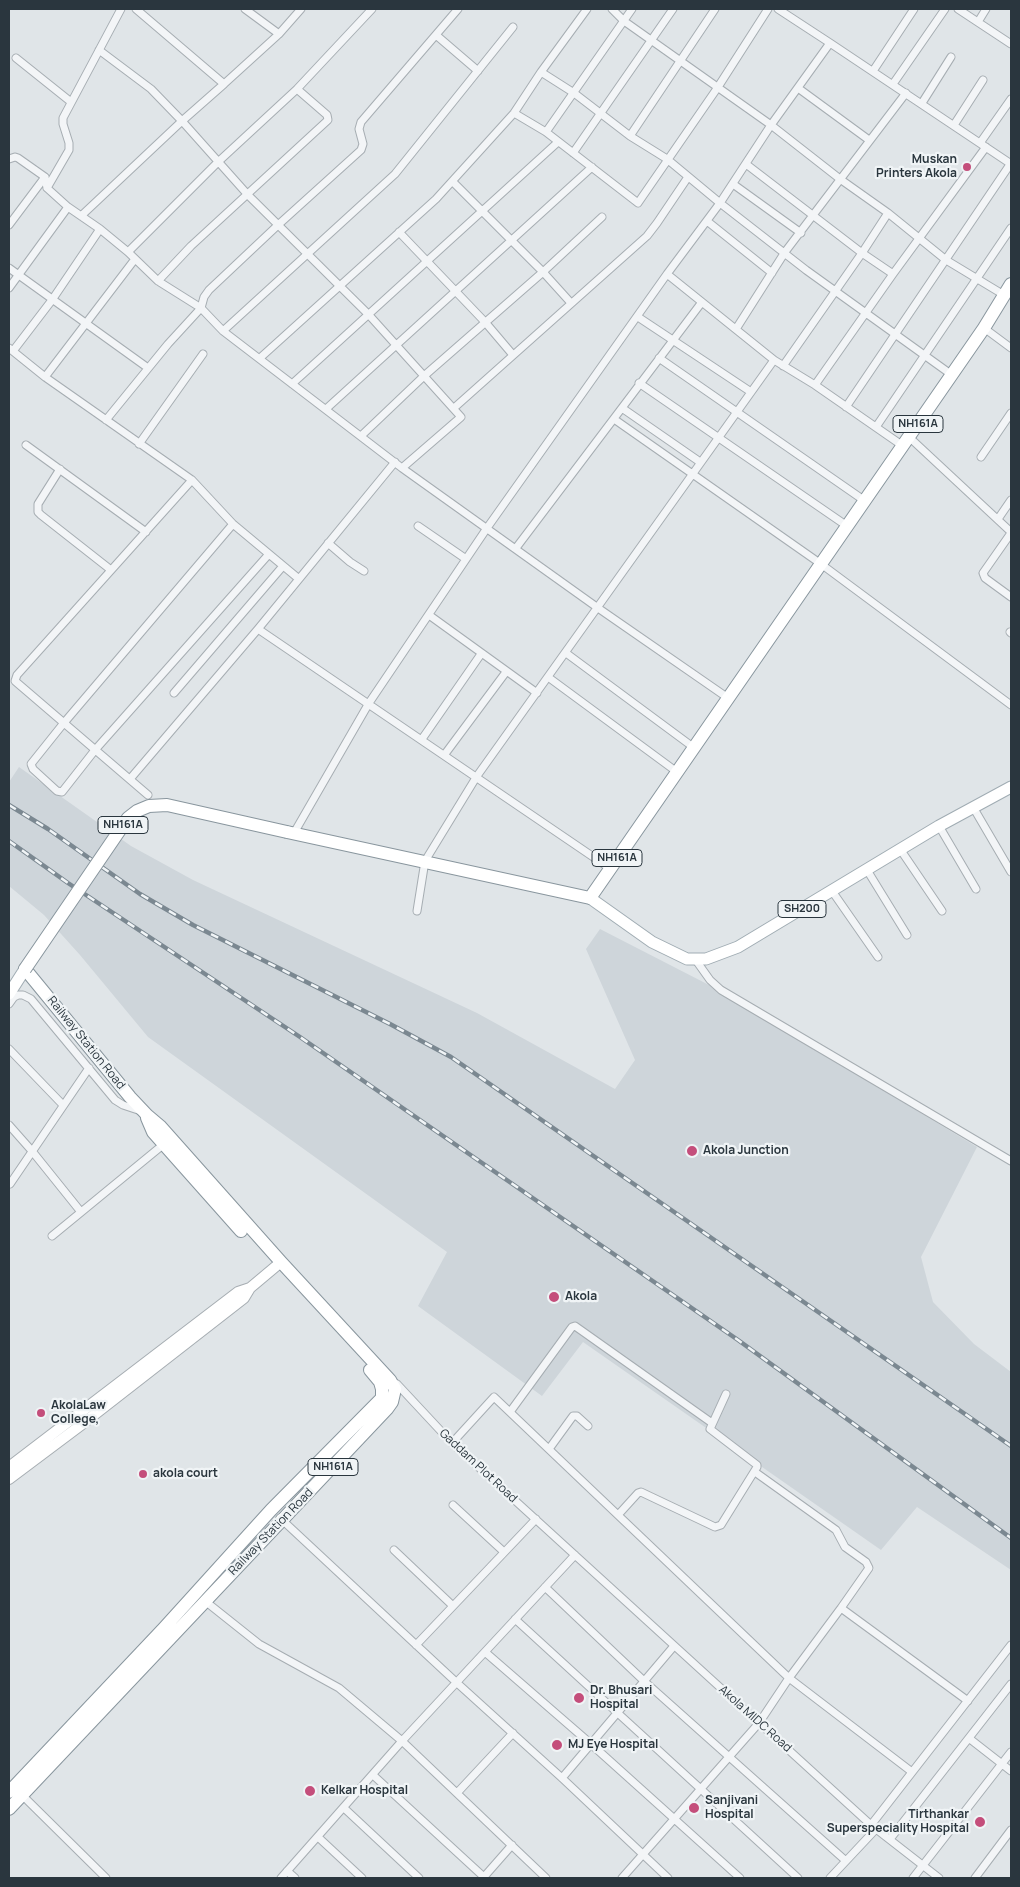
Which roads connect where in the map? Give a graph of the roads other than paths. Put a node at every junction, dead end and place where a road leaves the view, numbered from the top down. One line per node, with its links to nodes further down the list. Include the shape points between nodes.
1 (121, 9): 26 (street)
2 (136, 9): 34 (street)
3 (245, 9): 21 (street)
4 (301, 9): 21 (street)
5 (372, 9): 38 (street)
6 (458, 9): 22 (street)
7 (586, 9): 32 (street)
8 (612, 9): 18 (street)
9 (632, 9): 18 (street)
10 (672, 9): 23 (street)
11 (716, 9): 29 (street)
12 (768, 9): 36 (street)
13 (778, 9): 24 (street)
14 (914, 9): 30 (street)
15 (945, 9): 35 (street)
16 (958, 9): 19 (street)
17 (986, 9): 19 (street)
18 (624, 21): 23 (street); 39 (street)
19 (978, 22): 25 (street)
20 (514, 27): 31 (street)
21 (279, 34): 34 (street)
22 (436, 35): 31 (street); 77 (street, via 362,122 359,129 363,144 361,150)
23 (651, 40): 29 (street); 44 (street)
24 (830, 43): 30 (street); 37 (street)
25 (1011, 44)
26 (99, 50): 42 (street); 46 (street, via 145,84)
27 (951, 57): 43 (street)
28 (16, 58): 42 (street)
29 (680, 60): 36 (street); 50 (street)
30 (873, 70): 35 (street)
31 (478, 71): 87 (street, via 395,174)
32 (541, 72): 39 (street); 45 (street)
33 (982, 80): 48 (street)
34 (224, 84): 46 (street)
35 (893, 84): 40 (street)
36 (718, 87): 47 (street); 56 (street)
37 (798, 88): 47 (street); 51 (street)
38 (297, 89): 57 (street); 67 (street, via 327,114 328,120)
39 (574, 93): 44 (street); 49 (street)
40 (906, 93): 43 (street); 51 (street)
41 (1011, 99): 53 (street)
42 (71, 102): 66 (street, via 63,121 69,150)
43 (922, 103): 48 (street)
44 (600, 113): 50 (street); 54 (street)
45 (514, 114): 49 (street); 64 (street)
46 (182, 121): 57 (street); 73 (street)
47 (772, 125): 58 (street); 63 (street)
48 (954, 125): 53 (street)
49 (546, 132): 52 (street)
50 (630, 136): 56 (street)
51 (869, 140): 63 (street)
52 (558, 142): 54 (street); 70 (street)
53 (983, 145): 59 (street); 82 (street)
54 (573, 153): 60 (street)
55 (9, 159): 61 (street, via 18,158)
56 (668, 159): 60 (street, via 638,203); 62 (street)
57 (218, 162): 67 (street); 84 (street)
58 (746, 164): 65 (street); 72 (street)
59 (1011, 164): 89 (street)
60 (592, 167): 83 (street)
61 (45, 177): 66 (street); 76 (street)
62 (688, 177): 68 (street); 107 (street, via 652,230)
63 (840, 179): 71 (street); 72 (street)
64 (453, 182): 70 (street); 80 (street)
65 (733, 184): 68 (street); 81 (street)
66 (47, 188): 69 (street)
67 (248, 195): 77 (street); 98 (street, via 191,246)
68 (720, 204): 75 (street); 85 (street)
69 (68, 207): 73 (street); 94 (street)
70 (482, 211): 83 (street); 90 (street)
71 (888, 213): 82 (street); 86 (street)
72 (812, 215): 81 (street); 86 (street)
73 (81, 216): 79 (street)
74 (602, 217): 92 (street)
75 (707, 221): 93 (street); 95 (street)
76 (9, 225)
77 (278, 225): 87 (street); 108 (street, via 208,290)
78 (1011, 228): 97 (street)
79 (100, 229): 84 (street); 105 (street)
80 (399, 232): 90 (street); 100 (street)
81 (801, 233): 85 (street)
82 (919, 238): 89 (street); 96 (street)
83 (511, 241): 92 (street); 103 (street)
84 (128, 252): 88 (street)
85 (785, 252): 93 (street); 102 (street)
86 (862, 253): 96 (street); 102 (street)
87 (307, 254): 100 (street); 116 (street)
88 (135, 258): 98 (street); 113 (street)
89 (946, 260): 97 (street); 117 (street)
90 (426, 262): 103 (street); 110 (street)
91 (9, 268): 94 (street)
92 (543, 272): 107 (street); 112 (street)
93 (772, 273): 115 (street)
94 (18, 274): 101 (street); 105 (street)
95 (667, 274): 106 (street); 111 (street)
96 (893, 274): 109 (street)
97 (978, 279): 104 (street); 123 (street)
98 (158, 281): 108 (street)
99 (1011, 284): 104 (highway, NH161A)
100 (340, 285): 110 (street); 125 (street)
101 (9, 288)
102 (835, 291): 109 (street); 128 (street)
103 (456, 292): 112 (street); 119 (street)
104 (1004, 295): 114 (highway, NH161A)
105 (52, 300): 113 (street); 121 (street)
106 (702, 302): 115 (street); 118 (street)
107 (570, 304): 124 (street)
108 (201, 308): 116 (street); 129 (street)
109 (865, 313): 117 (street); 135 (street)
110 (369, 315): 119 (street); 134 (street)
111 (638, 317): 118 (street); 164 (street)
112 (485, 322): 124 (street); 131 (street)
113 (86, 323): 129 (street); 132 (street)
114 (984, 328): 120 (street); 130 (highway, NH161A)
115 (736, 329): 127 (street)
116 (223, 331): 125 (street)
117 (896, 334): 123 (street); 137 (street)
118 (672, 341): 126 (street); 136 (street)
119 (397, 346): 131 (street); 140 (street)
120 (1011, 348)
121 (11, 350): 132 (street)
122 (204, 354): 149 (street)
123 (925, 355): 130 (street); 145 (street)
124 (513, 356): 138 (street)
125 (260, 358): 134 (street)
126 (659, 358): 133 (street); 141 (street)
127 (774, 360): 128 (street); 136 (street)
128 (783, 366): 135 (street)
129 (148, 368): 144 (street)
130 (952, 375): 148 (highway, NH161A)
131 (424, 376): 138 (street); 146 (street)
132 (44, 377): 144 (street)
133 (639, 383): 139 (street); 147 (street)
134 (292, 384): 140 (street)
135 (815, 385): 137 (street)
136 (751, 392): 141 (street)
137 (846, 407): 145 (street)
138 (454, 408): 154 (street, via 461,416)
139 (622, 408): 143 (street); 153 (street)
140 (326, 409): 146 (street)
141 (738, 411): 147 (street); 159 (street)
142 (1011, 413): 151 (street)
143 (614, 419): 156 (street); 168 (street)
144 (106, 420): 149 (street)
145 (876, 427): 148 (street)
146 (361, 436): 152 (street)
147 (718, 438): 153 (street); 163 (street)
148 (906, 442): 159 (highway, NH161A); 160 (street)
149 (139, 444): 157 (street)
150 (26, 445): 155 (street)
151 (981, 457)
152 (395, 462): 154 (street); 167 (street)
153 (700, 462): 156 (street)
154 (402, 468): 164 (street)
155 (60, 469): 165 (street); 173 (street, via 38,504 38,512)
156 (692, 472): 171 (street); 177 (street)
157 (192, 480): 161 (street); 165 (street)
158 (1011, 500): 160 (street)
159 (865, 501): 163 (highway, NH161A)
160 (998, 519): 166 (street)
161 (233, 524): 169 (street); 189 (street)
162 (418, 526): 170 (street)
163 (847, 526): 171 (highway, NH161A)
164 (487, 528): 168 (street); 170 (street)
165 (146, 532): 173 (street)
166 (1011, 532): 176 (street, via 983,573)
167 (328, 543): 174 (street); 175 (street)
168 (516, 548): 177 (street)
169 (269, 554): 172 (street); 192 (street)
170 (466, 559): 178 (street)
171 (821, 564): 186 (highway, NH161A); 188 (street)
172 (283, 566): 175 (street); 184 (street)
173 (111, 570): 189 (street, via 15,678 17,685)
174 (364, 571)
175 (299, 579): 179 (street)
176 (1011, 597)
177 (598, 608): 180 (street); 186 (street)
178 (429, 615): 181 (street); 187 (street)
179 (258, 628): 187 (street); 196 (street)
180 (566, 653): 183 (street); 191 (street)
181 (481, 654): 182 (street); 190 (street)
182 (506, 672): 185 (street); 193 (street)
183 (548, 677): 185 (street); 194 (street)
184 (174, 693)
185 (537, 693): 195 (street)
186 (728, 698): 191 (highway, NH161A)
187 (368, 703): 190 (street); 201 (street)
188 (1011, 705)
189 (63, 724): 192 (street); 192 (street, via 31,766 57,791 62,792)
190 (422, 739): 193 (street)
191 (693, 747): 194 (highway, NH161A)
192 (95, 750): 196 (street)
193 (445, 754): 195 (street)
194 (677, 772): 204 (highway, NH161A)
195 (477, 776): 203 (street); 204 (street)
196 (130, 779): 198 (street)
197 (1010, 790): 199 (main road, SH200)
198 (148, 795)
199 (973, 807): 200 (main road, SH200); 206 (street)
200 (939, 826): 202 (main road, SH200); 207 (street)
201 (290, 832): 203 (highway, NH161A); 215 (highway, NH161A, bridge, via 167,805 149,806 138,811 128,818)
202 (900, 849): 205 (main road, SH200); 210 (street)
203 (425, 861): 209 (highway, NH161A); 211 (street)
204 (611, 869): 209 (highway, NH161A)
205 (867, 870): 208 (main road, SH200); 212 (street)
206 (1011, 872)
207 (976, 889)
208 (832, 891): 213 (street); 214 (main road, SH200, via 738,947 706,959)
209 (590, 898): 214 (main road, SH200, via 652,942 687,959)
210 (942, 911)
211 (417, 912)
212 (907, 936)
213 (878, 957)
214 (695, 959): 225 (street, via 721,990)
215 (25, 969): 216 (main road); 221 (highway, Railway Station Road)
216 (9, 994)
217 (9, 1004): 219 (street, via 18,995 31,999)
218 (9, 1049): 220 (street)
219 (89, 1068): 220 (street); 221 (street, via 118,1103)
220 (63, 1105): 224 (street)
221 (145, 1114): 223 (highway, Railway Station Road, via 153,1132); 229 (highway, Railway Station Road, via 160,1126)
222 (9, 1125): 224 (street)
223 (164, 1144): 227 (street); 229 (highway, Railway Station Road)
224 (32, 1151): 226 (street); 227 (street)
225 (1011, 1161)
226 (10, 1184)
227 (82, 1212): 228 (street)
228 (52, 1236)
229 (278, 1265): 230 (street, via 250,1288 238,1292); 231 (highway, Railway Station Road, via 390,1380)
230 (150, 1365): 238 (street); 240 (street, via 81,1425)
231 (388, 1388): 236 (street, Gaddam Plot Road, via 397,1384); 242 (highway, Railway Station Road / NH161A, via 382,1398); 245 (highway, Railway Station Road / NH161A, via 394,1397 387,1409)
232 (726, 1394): 234 (street)
233 (510, 1412): 234 (street, via 575,1326); 236 (street, via 494,1397); 237 (street)
234 (712, 1423): 239 (street, via 710,1430 757,1465)
235 (588, 1426): 237 (street, via 573,1416)
236 (452, 1443): 244 (street, Gaddam Plot Road)
237 (549, 1449): 243 (street)
238 (9, 1467)
239 (755, 1472): 243 (street, via 719,1527 641,1492); 252 (street, via 836,1530 845,1547 868,1564 867,1572)
240 (9, 1479)
241 (453, 1505): 247 (street)
242 (271, 1510): 245 (street); 277 (highway, Railway Station Road / NH161A)
243 (618, 1515): 258 (street)
244 (536, 1519): 247 (street); 248 (street, Gaddam Plot Road)
245 (282, 1520): 250 (highway, Railway Station Road / NH161A); 254 (street)
246 (394, 1550): 251 (street)
247 (504, 1552): 251 (street)
248 (575, 1554): 249 (street); 256 (street, Akola MIDC Road)
249 (544, 1587): 253 (street); 259 (street)
250 (205, 1601): 267 (street, via 258,1644 339,1688); 277 (highway, Railway Station Road / NH161A)
251 (453, 1606): 254 (street)
252 (841, 1608): 258 (street); 262 (street)
253 (515, 1619): 257 (street); 263 (street)
254 (416, 1645): 260 (street)
255 (1011, 1645): 262 (street)
256 (674, 1646): 259 (street); 264 (street, Akola MIDC Road)
257 (485, 1652): 260 (street); 268 (street)
258 (789, 1678): 264 (street); 273 (street)
259 (644, 1681): 263 (street); 270 (street)
260 (456, 1682): 265 (street); 267 (street)
261 (1011, 1684): 266 (street)
262 (968, 1701): 273 (street)
263 (618, 1713): 268 (street); 276 (street)
264 (759, 1722): 270 (street); 282 (street, Akola MIDC Road)
265 (513, 1734): 275 (street); 278 (street)
266 (970, 1739): 271 (street); 285 (street)
267 (402, 1741): 274 (street); 278 (street)
268 (591, 1744): 275 (street); 281 (street)
269 (1011, 1752): 271 (street)
270 (730, 1756): 276 (street); 288 (street)
271 (1002, 1764): 272 (street); 289 (street)
272 (1011, 1771)
273 (912, 1772): 282 (street)
274 (373, 1775): 279 (street); 296 (street)
275 (562, 1778): 287 (street)
276 (701, 1788): 281 (street); 301 (street)
277 (15, 1791): 280 (highway, Railway Station Road / NH161A); 291 (street)
278 (457, 1793): 286 (street)
279 (344, 1808): 284 (street); 295 (street)
280 (9, 1809)
281 (675, 1818): 287 (street); 300 (street)
282 (873, 1827): 285 (street, Akola MIDC Road); 288 (street)
283 (1011, 1830): 305 (street)
284 (318, 1837): 290 (street); 294 (street)
285 (890, 1839): 289 (street, Akola MIDC Road)
286 (512, 1845): 296 (street); 297 (street)
287 (643, 1855): 298 (street); 299 (street)
288 (846, 1861): 302 (street)
289 (922, 1865): 303 (street); 304 (street, Akola MIDC Road)
290 (287, 1871): 292 (street); 293 (street)
291 (106, 1878)
292 (281, 1878)
293 (295, 1878)
294 (362, 1878)
295 (420, 1878)
296 (484, 1878)
297 (546, 1878)
298 (622, 1878)
299 (668, 1878)
300 (740, 1878)
301 (798, 1878)
302 (830, 1878)
303 (913, 1878)
304 (939, 1878)
305 (975, 1878)

